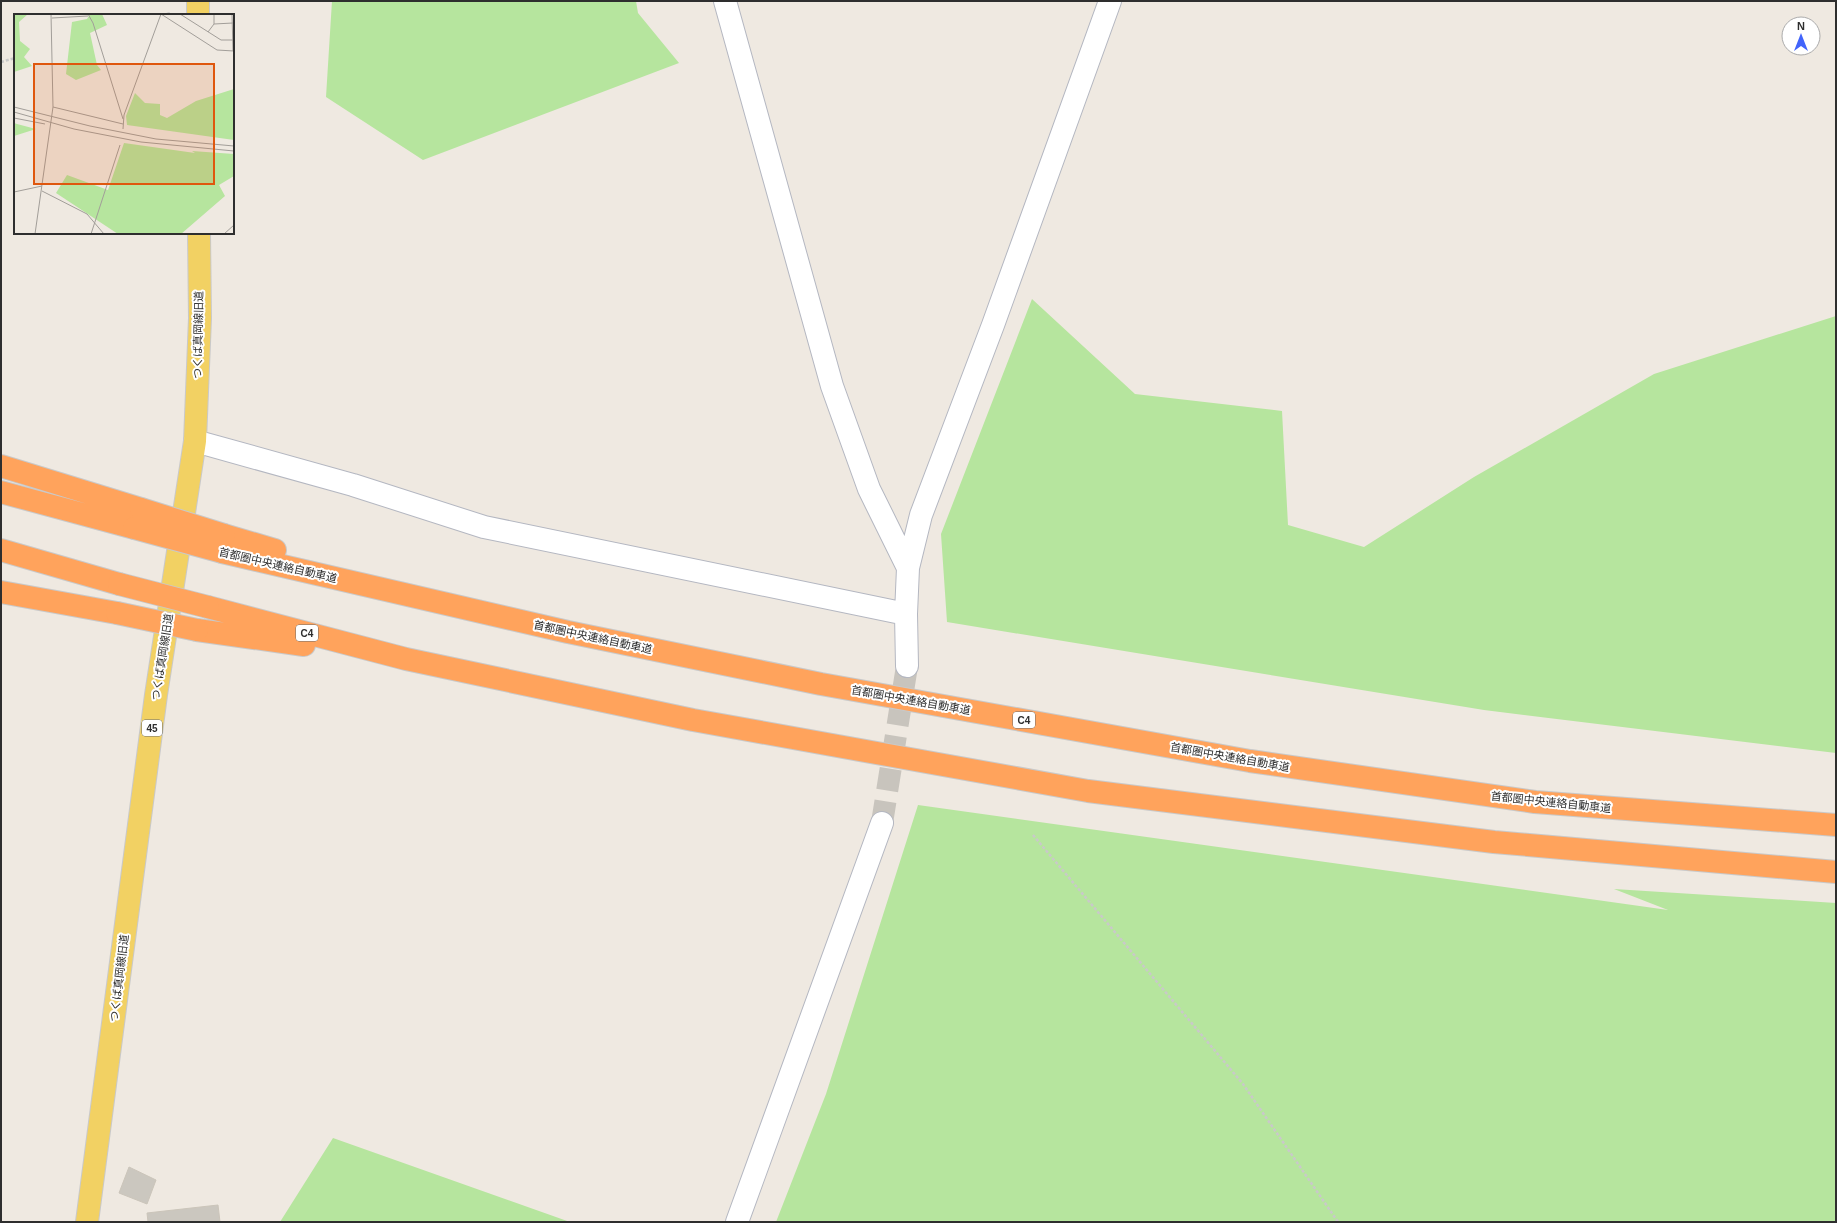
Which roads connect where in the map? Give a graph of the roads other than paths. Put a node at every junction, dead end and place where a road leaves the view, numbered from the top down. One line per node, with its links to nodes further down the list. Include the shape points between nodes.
1 (198, 1): 4 (main road)
2 (725, 1): 11 (street, via 832,386 869,490)
3 (1110, 1): 11 (street, via 921,515)
4 (198, 14)
5 (199, 234): 6 (main road, つくば真岡線旧道 / 45, via 200,318)
6 (195, 441): 13 (street, via 484,527); 19 (main road, つくば真岡線旧道 / 45, via 156,695)
7 (1, 466): 9 (highway)
8 (1, 492): 9 (highway, 首都圏中央連絡自動車道 / C4)
9 (138, 519): 17 (highway, 首都圏中央連絡自動車道 / C4, bridge, via 223,544 568,632 821,684 1258,762 1535,802)
10 (1, 550): 14 (highway, C4, bridge, via 119,584)
11 (908, 568): 13 (street)
12 (1, 592): 14 (highway, bridge, via 197,630)
13 (906, 614): 15 (street)
14 (406, 659): 18 (highway, C4, via 693,720 1088,791 1494,842)
15 (907, 666)
16 (882, 823): 20 (street)
17 (1836, 825)
18 (1836, 872)
19 (87, 1222)
20 (737, 1222)

